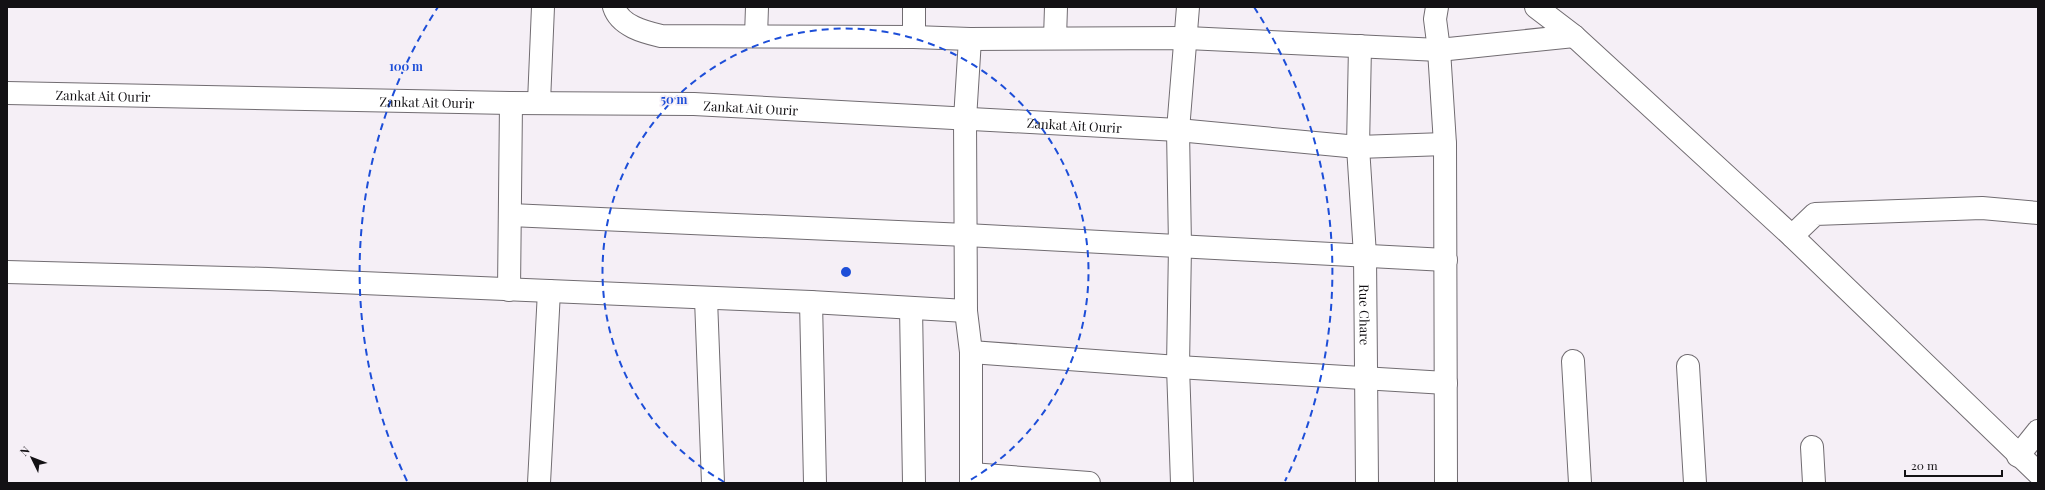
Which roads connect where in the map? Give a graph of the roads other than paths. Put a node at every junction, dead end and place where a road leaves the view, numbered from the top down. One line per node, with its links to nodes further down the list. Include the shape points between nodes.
1 (543, 7): 18 (street)
2 (614, 7): 9 (street, via 622,19 637,29 661,36)
3 (757, 7): 9 (street)
4 (914, 7): 10 (street)
5 (1056, 7): 12 (street)
6 (1188, 7): 13 (street)
7 (1437, 7): 16 (street, via 1435,19)
8 (1536, 7): 11 (street)
9 (756, 36): 10 (street)
10 (914, 36): 14 (street)
11 (1574, 36): 16 (street); 27 (street)
12 (1055, 38): 13 (street); 14 (street)
13 (1186, 38): 15 (street); 21 (street)
14 (970, 39): 20 (street)
15 (1360, 46): 16 (street); 23 (street, Rue Chare)
16 (1439, 50): 22 (street)
17 (7, 93): 19 (street, Zankat Ait Ourir)
18 (539, 102): 19 (street, Zankat Ait Ourir); 20 (street, Zankat Ait Ourir, via 694,104)
19 (512, 103): 25 (street)
20 (965, 119): 21 (street, Zankat Ait Ourir); 26 (street)
21 (1178, 130): 23 (street, Zankat Ait Ourir); 28 (street)
22 (1445, 144): 23 (street, Zankat Ait Ourir); 30 (street)
23 (1358, 146): 29 (street, Rue Chare)
24 (2038, 213): 27 (street, via 1982,208 1815,214)
25 (510, 215): 26 (street); 32 (street)
26 (966, 235): 28 (street); 37 (street)
27 (1792, 236): 46 (street)
28 (1180, 246): 29 (street); 41 (street)
29 (1365, 255): 30 (street); 42 (street, Rue Chare)
30 (1446, 260): 43 (street)
31 (7, 272): 32 (street, via 268,279)
32 (509, 290): 33 (street)
33 (549, 291): 34 (street); 49 (street)
34 (706, 299): 35 (street); 50 (street)
35 (811, 302): 36 (street); 51 (street)
36 (911, 308): 37 (street); 52 (street)
37 (966, 311): 38 (street)
38 (971, 352): 41 (street); 48 (street)
39 (1573, 361): 57 (street)
40 (1688, 366): 58 (street)
41 (1178, 368): 42 (street); 54 (street)
42 (1366, 378): 43 (street); 55 (street, Rue Chare)
43 (1446, 382): 56 (street)
44 (2038, 431): 46 (street)
45 (1812, 447): 59 (street)
46 (2018, 456): 47 (street)
47 (2038, 473)
48 (971, 479): 53 (street)
49 (539, 483)
50 (713, 483)
51 (815, 483)
52 (914, 483)
53 (1089, 483)
54 (1182, 483)
55 (1367, 483)
56 (1446, 483)
57 (1580, 483)
58 (1695, 483)
59 (1814, 483)

